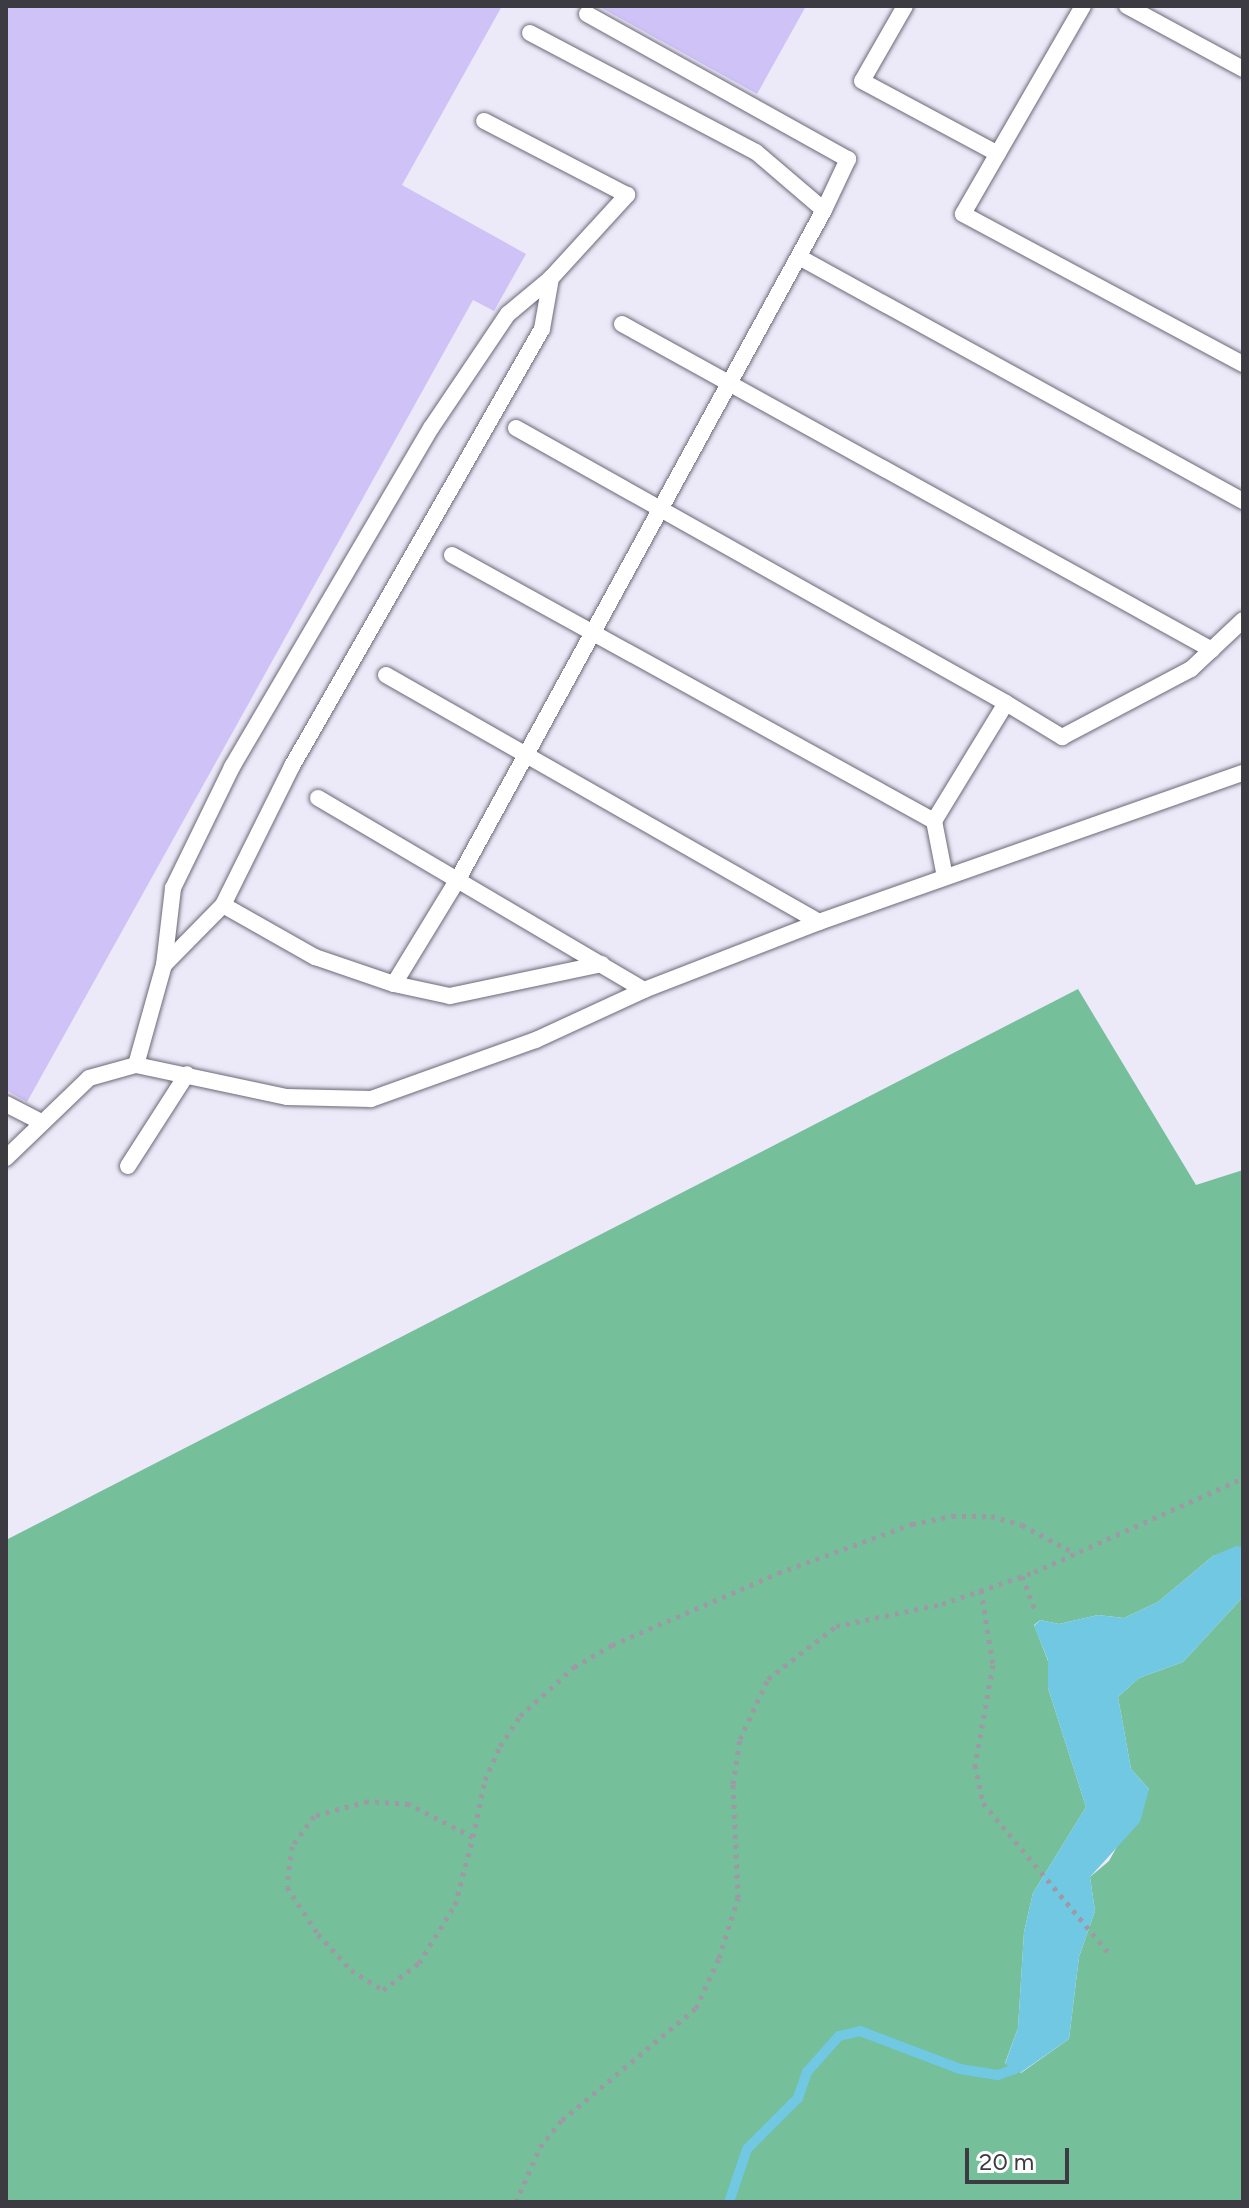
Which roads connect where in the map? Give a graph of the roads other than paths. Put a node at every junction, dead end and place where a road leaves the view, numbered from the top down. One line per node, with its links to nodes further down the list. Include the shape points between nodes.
1 (905, 6): 8 (lane, via 862,81)
2 (1083, 6): 8 (lane)
3 (1127, 6): 6 (lane)
4 (587, 14): 9 (lane, via 848,159)
5 (530, 33): 9 (lane, via 756,152)
6 (1243, 69)
7 (484, 121): 11 (lane, via 627,195)
8 (998, 154): 13 (lane, via 963,214)
9 (824, 210): 10 (lane)
10 (799, 257): 14 (lane); 16 (lane)
11 (551, 278): 30 (lane, via 542,329 299,753); 33 (lane, via 508,314 431,428 232,767 173,888)
12 (622, 324): 14 (lane)
13 (1243, 364)
14 (731, 384): 17 (lane); 21 (lane)
15 (516, 428): 17 (lane)
16 (1243, 501)
17 (661, 510): 20 (lane); 23 (lane)
18 (452, 555): 20 (lane)
19 (1243, 620): 21 (lane)
20 (596, 630): 24 (lane); 27 (lane)
21 (1212, 650): 23 (lane, via 1191,669 1062,737)
22 (386, 675): 24 (lane)
23 (1006, 703): 27 (lane)
24 (526, 753): 29 (lane); 31 (lane)
25 (1243, 773): 28 (lane)
26 (318, 798): 29 (lane)
27 (934, 821): 28 (lane)
28 (945, 877): 31 (lane)
29 (458, 879): 32 (lane); 34 (lane)
30 (223, 905): 33 (lane); 34 (lane, via 315,957)
31 (819, 922): 35 (lane)
32 (602, 964): 34 (lane, via 450,996); 35 (lane)
33 (164, 965): 36 (lane)
34 (394, 984)
35 (644, 990): 37 (lane, via 536,1040 371,1099 287,1097)
36 (136, 1065): 37 (lane); 39 (lane, via 89,1078)
37 (187, 1074): 41 (lane)
38 (6, 1104): 39 (lane)
39 (39, 1121): 40 (lane)
40 (6, 1158)
41 (128, 1166)

